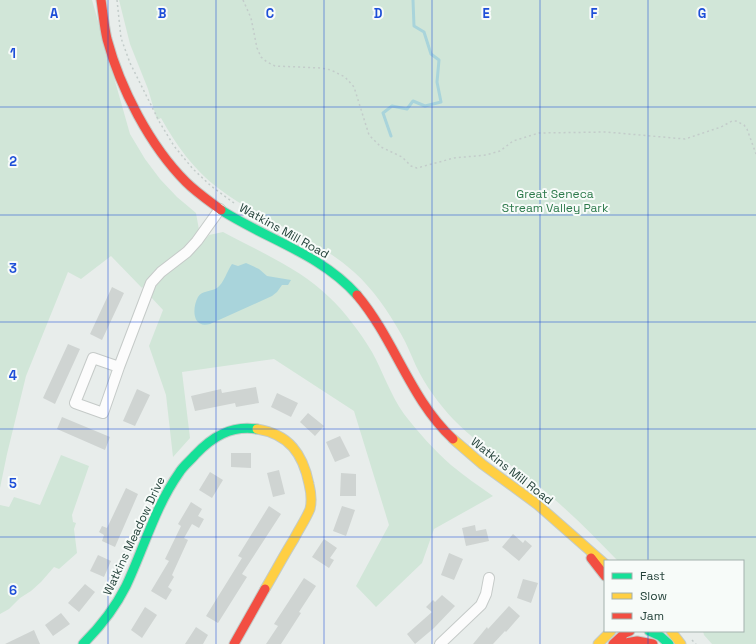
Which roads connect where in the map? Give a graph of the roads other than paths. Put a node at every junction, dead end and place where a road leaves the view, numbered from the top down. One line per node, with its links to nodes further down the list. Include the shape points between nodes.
1 (101, 0): 2 (street, Watkins Mill Road, via 112,56 150,134 185,181)
2 (220, 209): 3 (street, via 198,241 151,283); 4 (street, Watkins Mill Road, via 296,250 345,283 378,322 413,389 437,423 454,441 532,500)
3 (119, 367): 3 (street, via 94,358 75,403 102,413)
4 (580, 544): 5 (street, Watkins Mill Road); 6 (street, Watkins Mill Road)
5 (604, 563)
6 (604, 575)
7 (489, 578): 14 (street, via 481,605)
8 (609, 632): 15 (street)
9 (628, 632): 16 (street)
10 (651, 632): 19 (street)
11 (672, 632): 20 (street)
12 (83, 644): 13 (street, Watkins Meadow Drive, via 105,621 123,592 156,512 177,475 204,445 220,434 248,428 281,438 297,452 308,472 311,493 310,507 304,521)
13 (234, 644)
14 (440, 644)
15 (598, 644)
16 (612, 644)
17 (620, 644): 18 (street, via 639,641)
18 (653, 644)
19 (669, 644)
20 (681, 644)

